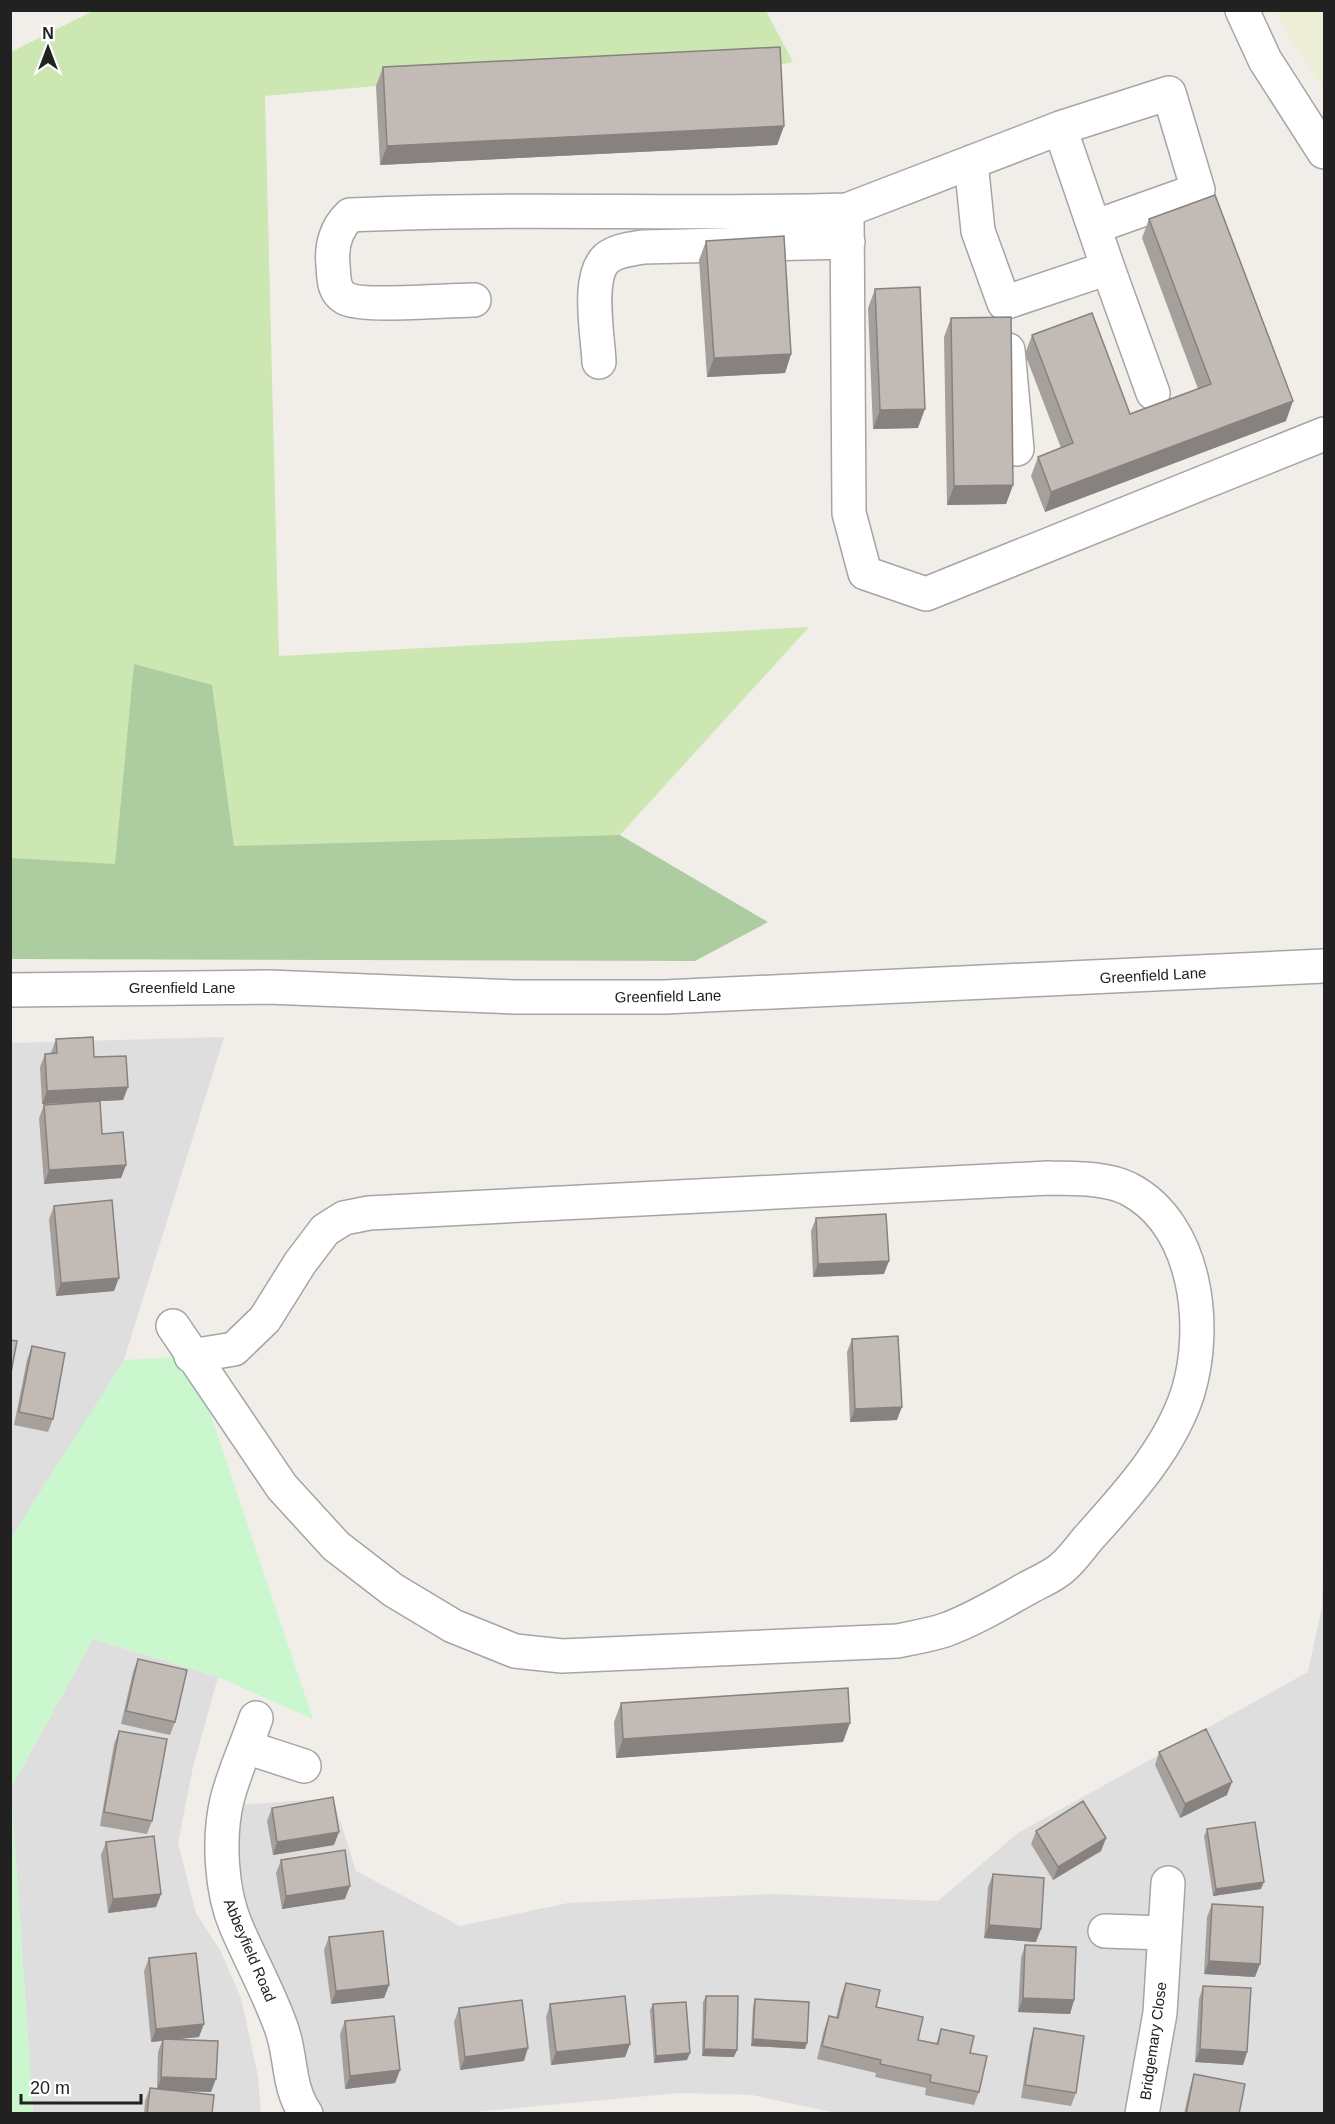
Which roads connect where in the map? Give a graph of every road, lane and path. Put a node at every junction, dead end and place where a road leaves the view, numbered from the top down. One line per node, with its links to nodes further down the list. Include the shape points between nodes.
1 (1242, 10): 3 (street, via 1265,60)
2 (1060, 128): 4 (street); 6 (street); 6 (street, via 1169,93 1198,190)
3 (1324, 152)
4 (971, 162): 5 (street); 10 (street, via 978,231)
5 (847, 210): 7 (street); 9 (street, via 350,215 335,236 334,288 345,299)
6 (1094, 227): 8 (street)
7 (848, 242): 11 (street, via 643,247 617,252 605,259 597,275); 13 (street, via 849,513 865,573 926,594)
8 (1108, 268): 10 (street); 12 (street)
9 (474, 300)
10 (1005, 303): 14 (street)
11 (599, 362)
12 (1153, 393)
13 (1324, 434)
14 (1017, 449)
15 (1324, 966): 16 (street, Greenfield Lane, via 664,997 515,997 268,987)
16 (10, 990)
17 (173, 1326): 18 (street)
18 (191, 1356): 18 (street, via 282,1486 336,1546 393,1590 453,1626 515,1651 562,1656 897,1641 946,1629 1061,1569 1084,1544 1131,1490 1165,1442 1188,1394 1197,1350 1196,1306 1186,1261 1173,1231 1150,1204 1128,1189 1098,1180 1048,1178 369,1213 344,1218 325,1230 265,1319 234,1349)
19 (304, 1766): 23 (street, Abbeyfield Road, via 251,1732 227,1802 222,1857 225,1891 236,1925 266,1984 284,2034 296,2100)
20 (1168, 1883): 22 (street, Bridgemary Close)
21 (1105, 1930): 22 (street)
22 (1164, 1932): 24 (street, Bridgemary Close, via 1160,2013)
23 (306, 2114)
24 (1142, 2114)

